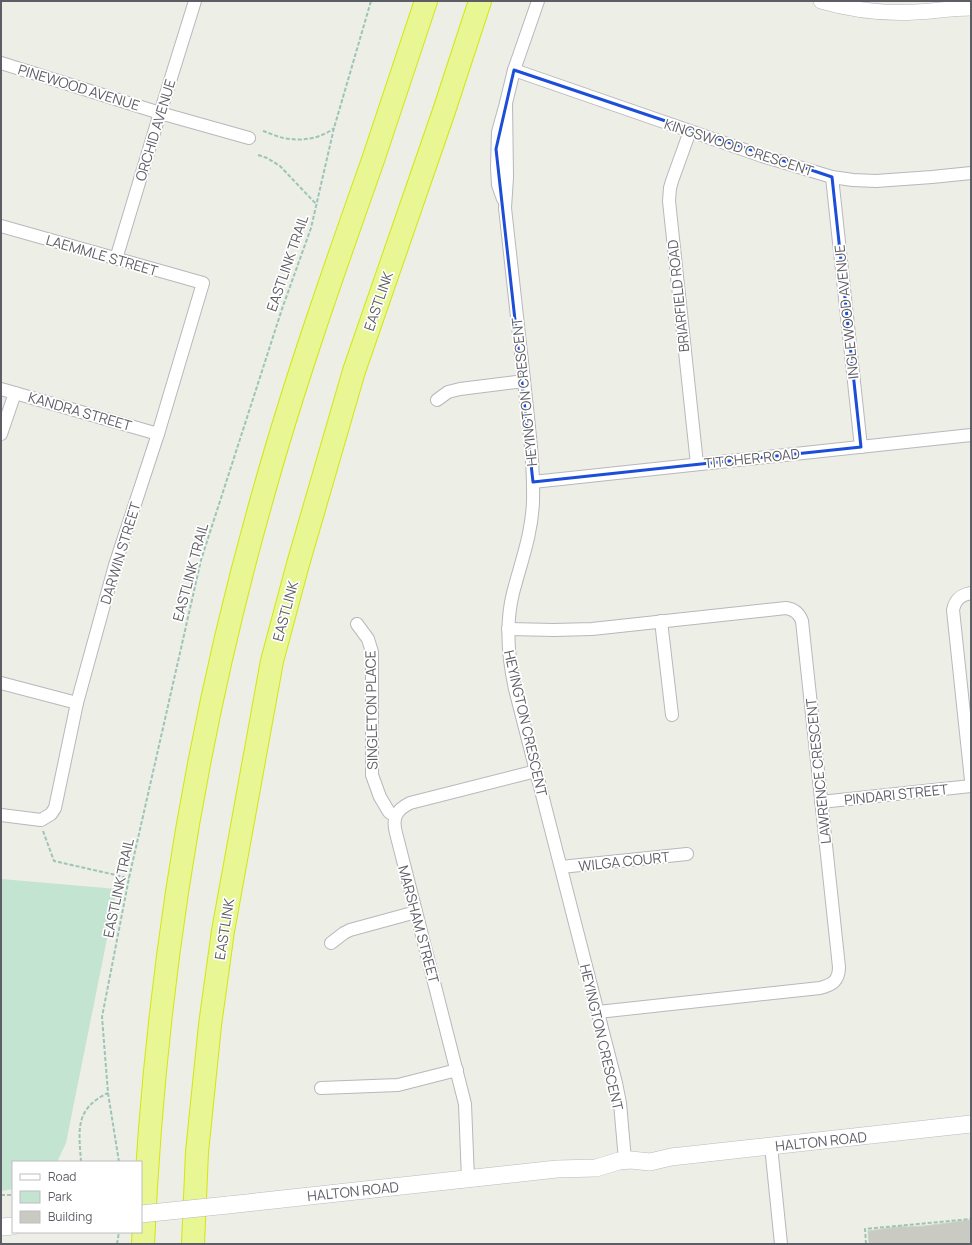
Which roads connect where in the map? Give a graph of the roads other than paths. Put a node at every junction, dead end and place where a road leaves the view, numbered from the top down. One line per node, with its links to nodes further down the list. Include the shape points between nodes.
1 (195, 1): 9 (street, ORCHID AVENUE)
2 (426, 1): 54 (highway, via 289,405 228,629 209,716 173,919 155,1072)
3 (480, 1): 55 (highway, EASTLINK, via 354,371 272,661 223,931 210,1025 197,1152)
4 (538, 1): 8 (street, HEYINGTON CRESCENT)
5 (821, 1): 6 (street, via 888,13)
6 (964, 6)
7 (1, 63): 9 (street, PINEWOOD AVENUE)
8 (514, 70): 10 (street, KINGSWOOD CRESCENT); 17 (street, HEYINGTON CRESCENT, via 506,103 505,208)
9 (160, 113): 11 (street, PINEWOOD AVENUE); 15 (street, ORCHID AVENUE)
10 (690, 131): 13 (street, KINGSWOOD CRESCENT); 25 (street, BRIARFIELD ROAD, via 672,180 669,201)
11 (249, 138)
12 (971, 173): 13 (street, KINGSWOOD CRESCENT, via 876,181)
13 (832, 177): 24 (street, INGLEWOOD AVENUE)
14 (1, 226): 15 (street, LAEMMLE STREET)
15 (116, 259): 16 (street, LAEMMLE STREET)
16 (203, 283): 22 (street, DARWIN STREET)
17 (524, 381): 20 (street, via 460,389 448,392); 26 (street, HEYINGTON CRESCENT)
18 (1, 389): 19 (street, KANDRA STREET)
19 (15, 393): 21 (street); 22 (street, KANDRA STREET)
20 (437, 400)
21 (1, 434)
22 (158, 434): 32 (street, DARWIN STREET, via 115,564)
23 (971, 435): 24 (street, TITCHER ROAD)
24 (861, 447): 25 (street, TITCHER ROAD)
25 (697, 464): 26 (street, TITCHER ROAD)
26 (533, 482): 30 (street, HEYINGTON CRESCENT, via 530,534 513,593)
27 (971, 593): 35 (street, via 959,597 953,610)
28 (661, 621): 30 (street, LAWRENCE CRESCENT, via 592,629); 33 (street); 37 (street, LAWRENCE CRESCENT, via 781,608 790,608 798,613 802,621)
29 (357, 624): 39 (street, SINGLETON PLACE, via 368,639 372,652 373,782 389,812)
30 (508, 629): 34 (street, HEYINGTON CRESCENT, via 512,676)
31 (1, 683): 32 (street)
32 (77, 703): 38 (street, DARWIN STREET, via 55,808 51,814 41,820)
33 (672, 715)
34 (536, 771): 39 (street, via 410,803 403,806); 41 (street, HEYINGTON CRESCENT)
35 (971, 780)
36 (971, 786): 37 (street, PINDARI STREET)
37 (821, 802): 44 (street, LAWRENCE CRESCENT, via 839,967 837,979 830,985 820,988)
38 (1, 815)
39 (395, 816): 42 (street, MARSHAM STREET, via 396,834)
40 (687, 854): 41 (street, WILGA COURT)
41 (561, 867): 44 (street, HEYINGTON CRESCENT)
42 (416, 912): 43 (street, via 350,930); 45 (street, MARSHAM STREET)
43 (331, 943)
44 (598, 1012): 49 (street, HEYINGTON CRESCENT, via 618,1094)
45 (457, 1070): 46 (street, via 398,1085); 50 (street, MARSHAM STREET, via 465,1104)
46 (321, 1088)
47 (971, 1124): 48 (main road, HALTON ROAD)
48 (771, 1146): 49 (main road, HALTON ROAD, via 671,1157 650,1162); 56 (street)
49 (625, 1156): 50 (main road, HALTON ROAD, via 596,1168)
50 (468, 1179): 51 (main road, HALTON ROAD, bridge)
51 (142, 1214)
52 (12, 1226): 53 (main road)
53 (1, 1227)
54 (143, 1244)
55 (193, 1244)
56 (781, 1244)

